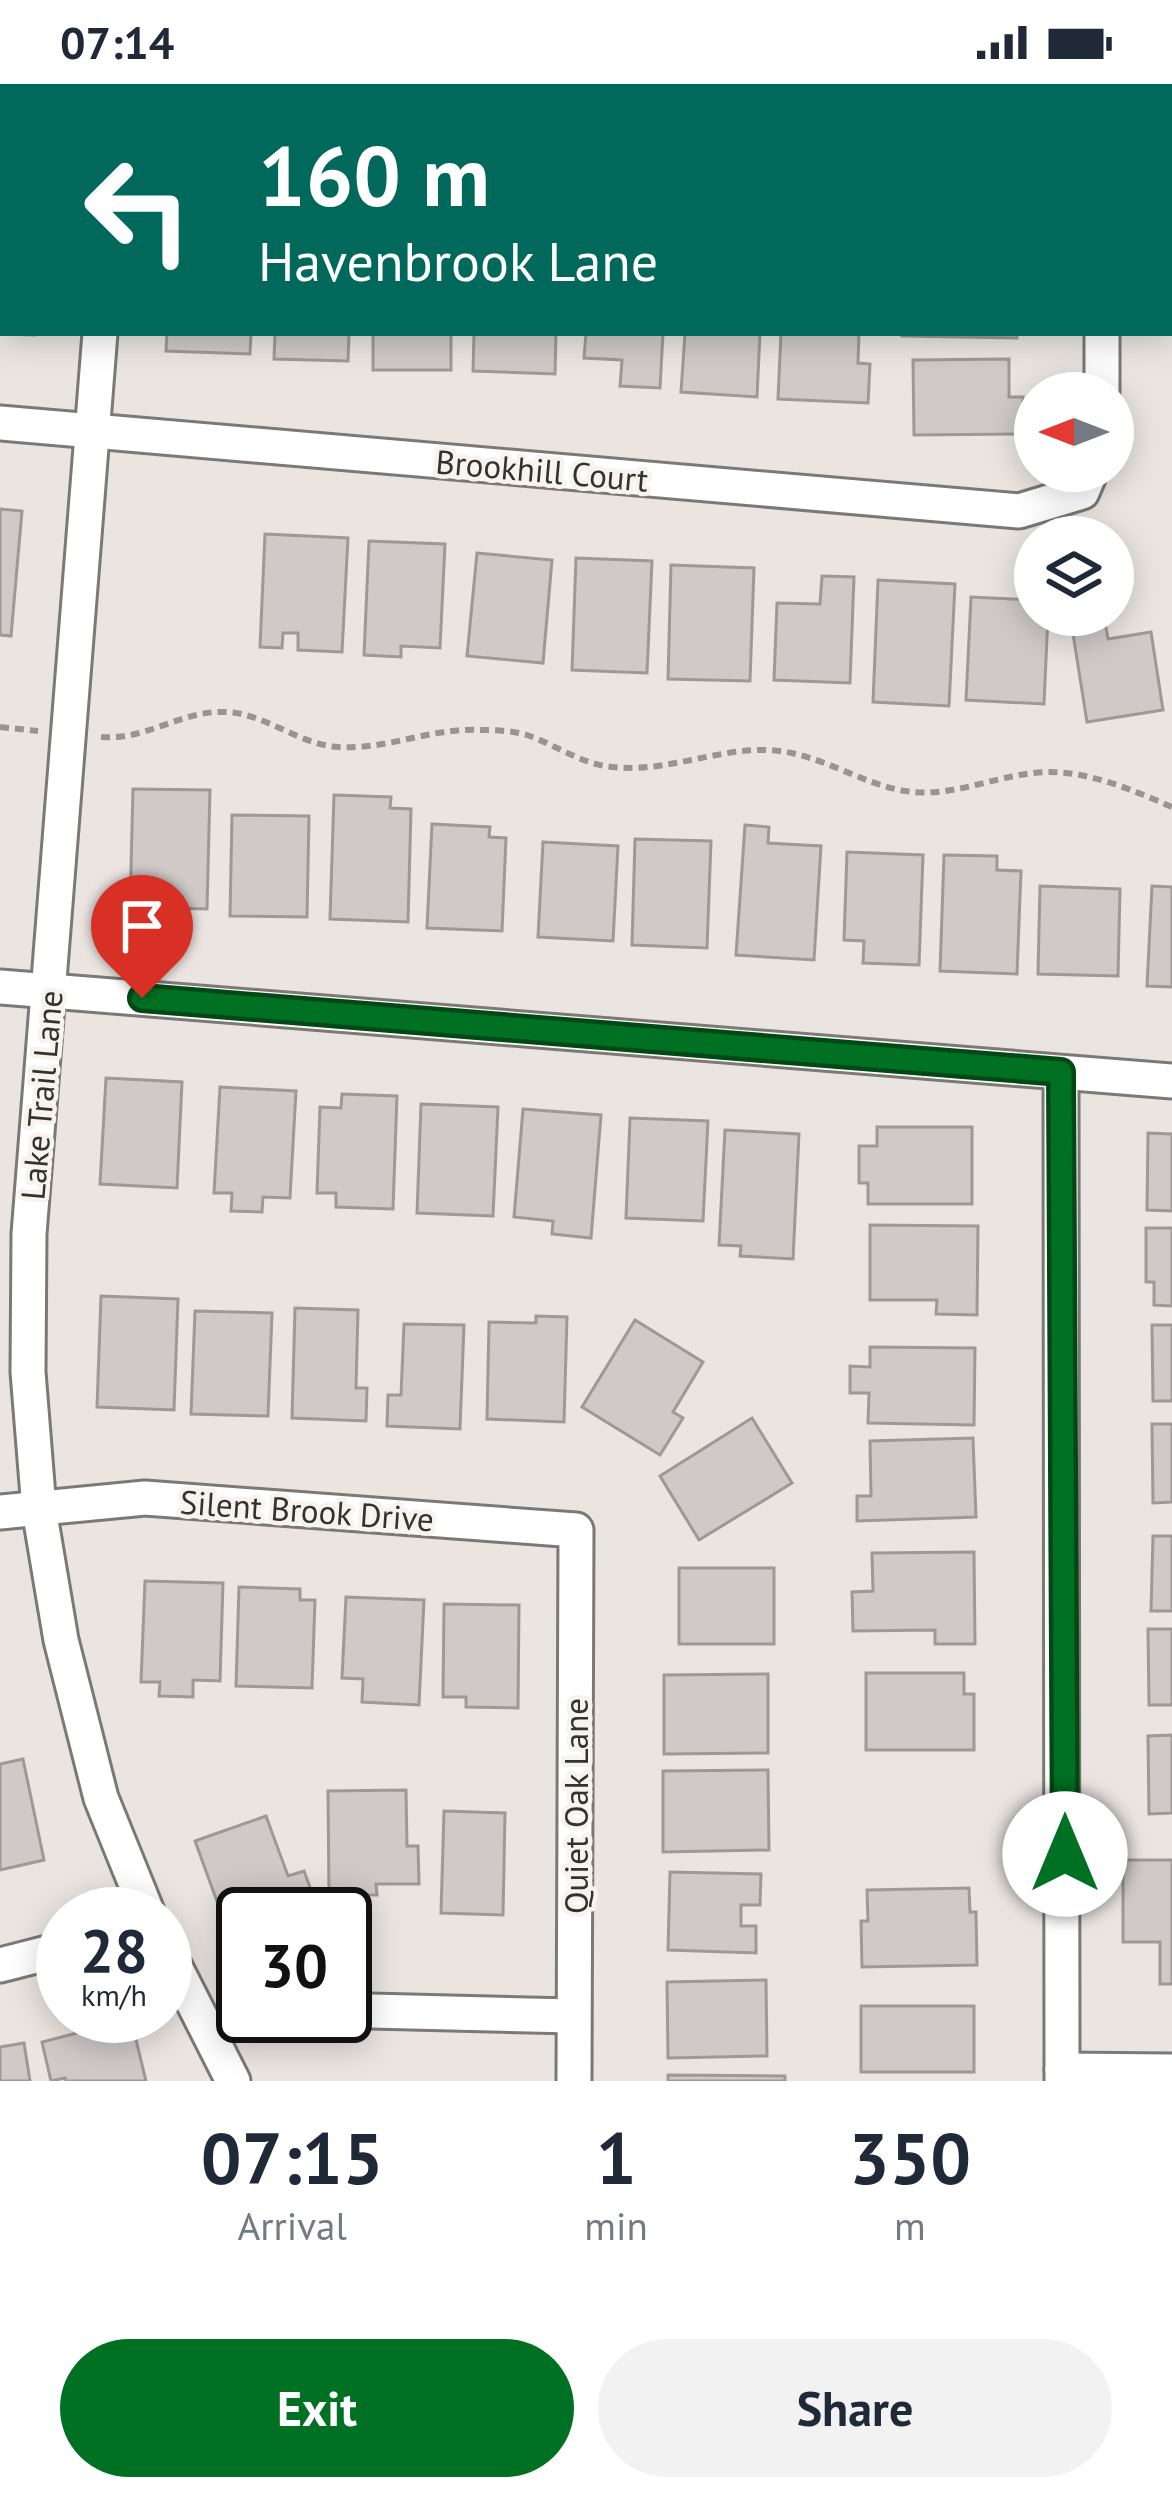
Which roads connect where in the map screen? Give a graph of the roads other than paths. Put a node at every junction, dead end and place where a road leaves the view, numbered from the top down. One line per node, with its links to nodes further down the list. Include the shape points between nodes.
1 (100, 336): 5 (street, Lake Trail Lane)
2 (1102, 336): 3 (street)
3 (1102, 372)
4 (0, 423): 5 (street, Brookhill Court)
5 (92, 430): 6 (street, Brookhill Court, via 1019,511); 8 (street, Lake Trail Lane)
6 (1063, 492)
7 (0, 988): 8 (street)
8 (50, 991): 9 (street); 11 (street, Lake Trail Lane, via 29,1234 28,1372)
9 (1061, 1072): 10 (street); 21 (street)
10 (1172, 1081)
11 (39, 1509): 12 (street, Silent Brook Drive); 13 (street, Silent Brook Drive, via 145,1498); 14 (street, Lake Trail Lane, via 101,1798)
12 (0, 1512)
13 (576, 1530): 19 (street, Quiet Oak Lane)
14 (137, 1887)
15 (36, 1956): 16 (street)
16 (0, 1965)
17 (192, 2000): 22 (street)
18 (372, 2011): 19 (street)
19 (573, 2015): 23 (street, Quiet Oak Lane)
20 (1172, 2071): 21 (street)
21 (1062, 2076)
22 (233, 2081)
23 (574, 2081)

